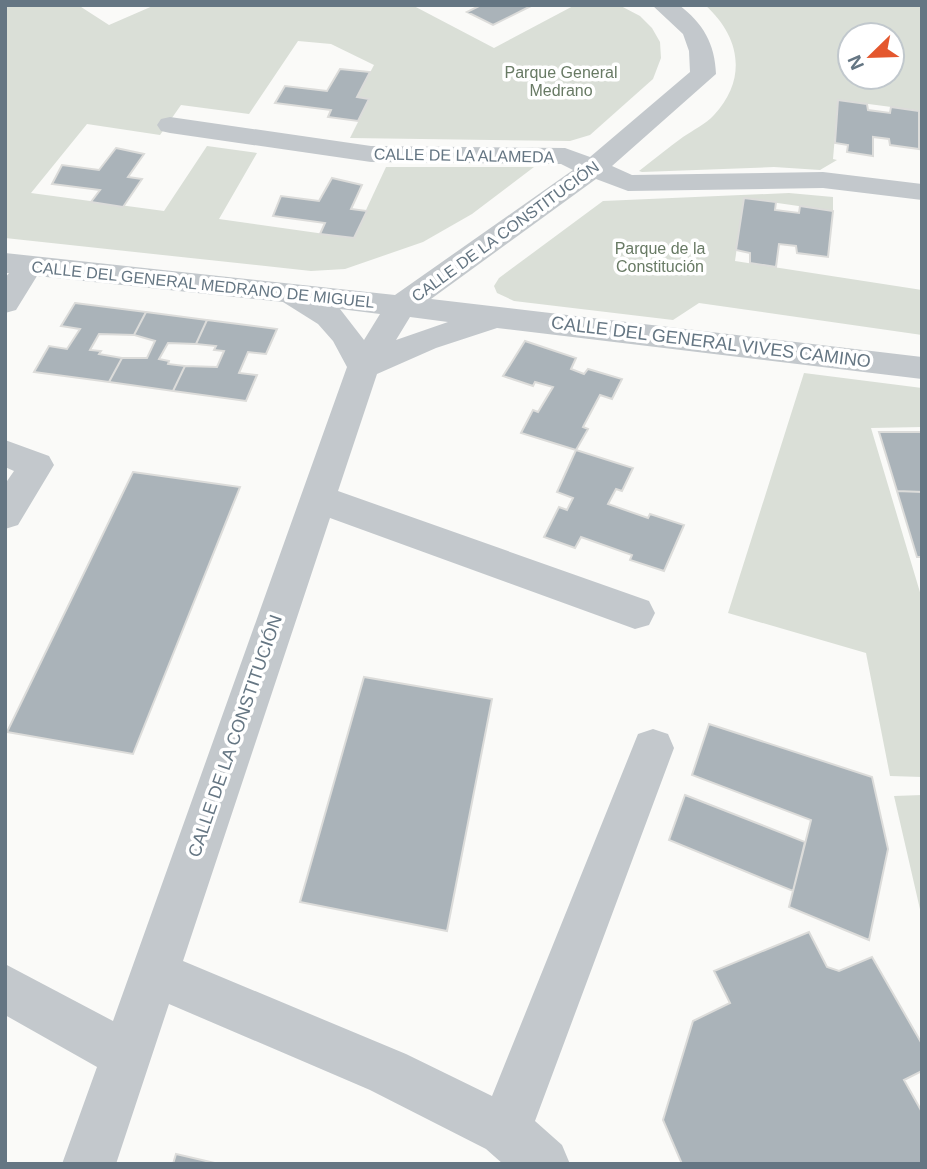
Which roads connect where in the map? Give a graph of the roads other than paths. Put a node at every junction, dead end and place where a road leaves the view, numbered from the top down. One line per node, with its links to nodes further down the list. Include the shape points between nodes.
1 (663, 5): 3 (street, CALLE DE LA CONSTITUCIÓN, via 692,29 704,53 703,74)
2 (170, 125): 3 (street, CALLE DE LA ALAMEDA, via 371,154 565,156)
3 (595, 167): 4 (street, CALLE DE LA ALAMEDA, via 628,183 823,180); 8 (street, CALLE DE LA CONSTITUCIÓN)
4 (922, 192)
5 (17, 264): 6 (street, CALLE DEL GENERAL MEDRANO DE MIGUEL); 7 (street)
6 (274, 291): 8 (street, CALLE DEL GENERAL MEDRANO DE MIGUEL); 10 (street, via 315,305 343,328)
7 (5, 303)
8 (401, 306): 9 (street, CALLE DEL GENERAL VIVES CAMINO); 10 (street, CALLE DE LA CONSTITUCIÓN)
9 (500, 318): 10 (street, CALLE DEL GENERAL VIVES CAMINO, via 425,340); 11 (street, CALLE DEL GENERAL VIVES CAMINO)
10 (363, 367): 13 (street, CALLE DE LA CONSTITUCIÓN)
11 (922, 368)
12 (5, 453): 14 (street, via 36,465)
13 (316, 498): 15 (street); 17 (street, CALLE DE LA CONSTITUCIÓN)
14 (5, 515)
15 (635, 613)
16 (653, 748): 20 (street)
17 (155, 974): 19 (street, CALLE DE LA CONSTITUCIÓN); 20 (street, via 388,1072)
18 (5, 988): 19 (street)
19 (127, 1056): 21 (street, CALLE DE LA CONSTITUCIÓN)
20 (505, 1130): 22 (street)
21 (89, 1164)
22 (543, 1164)

